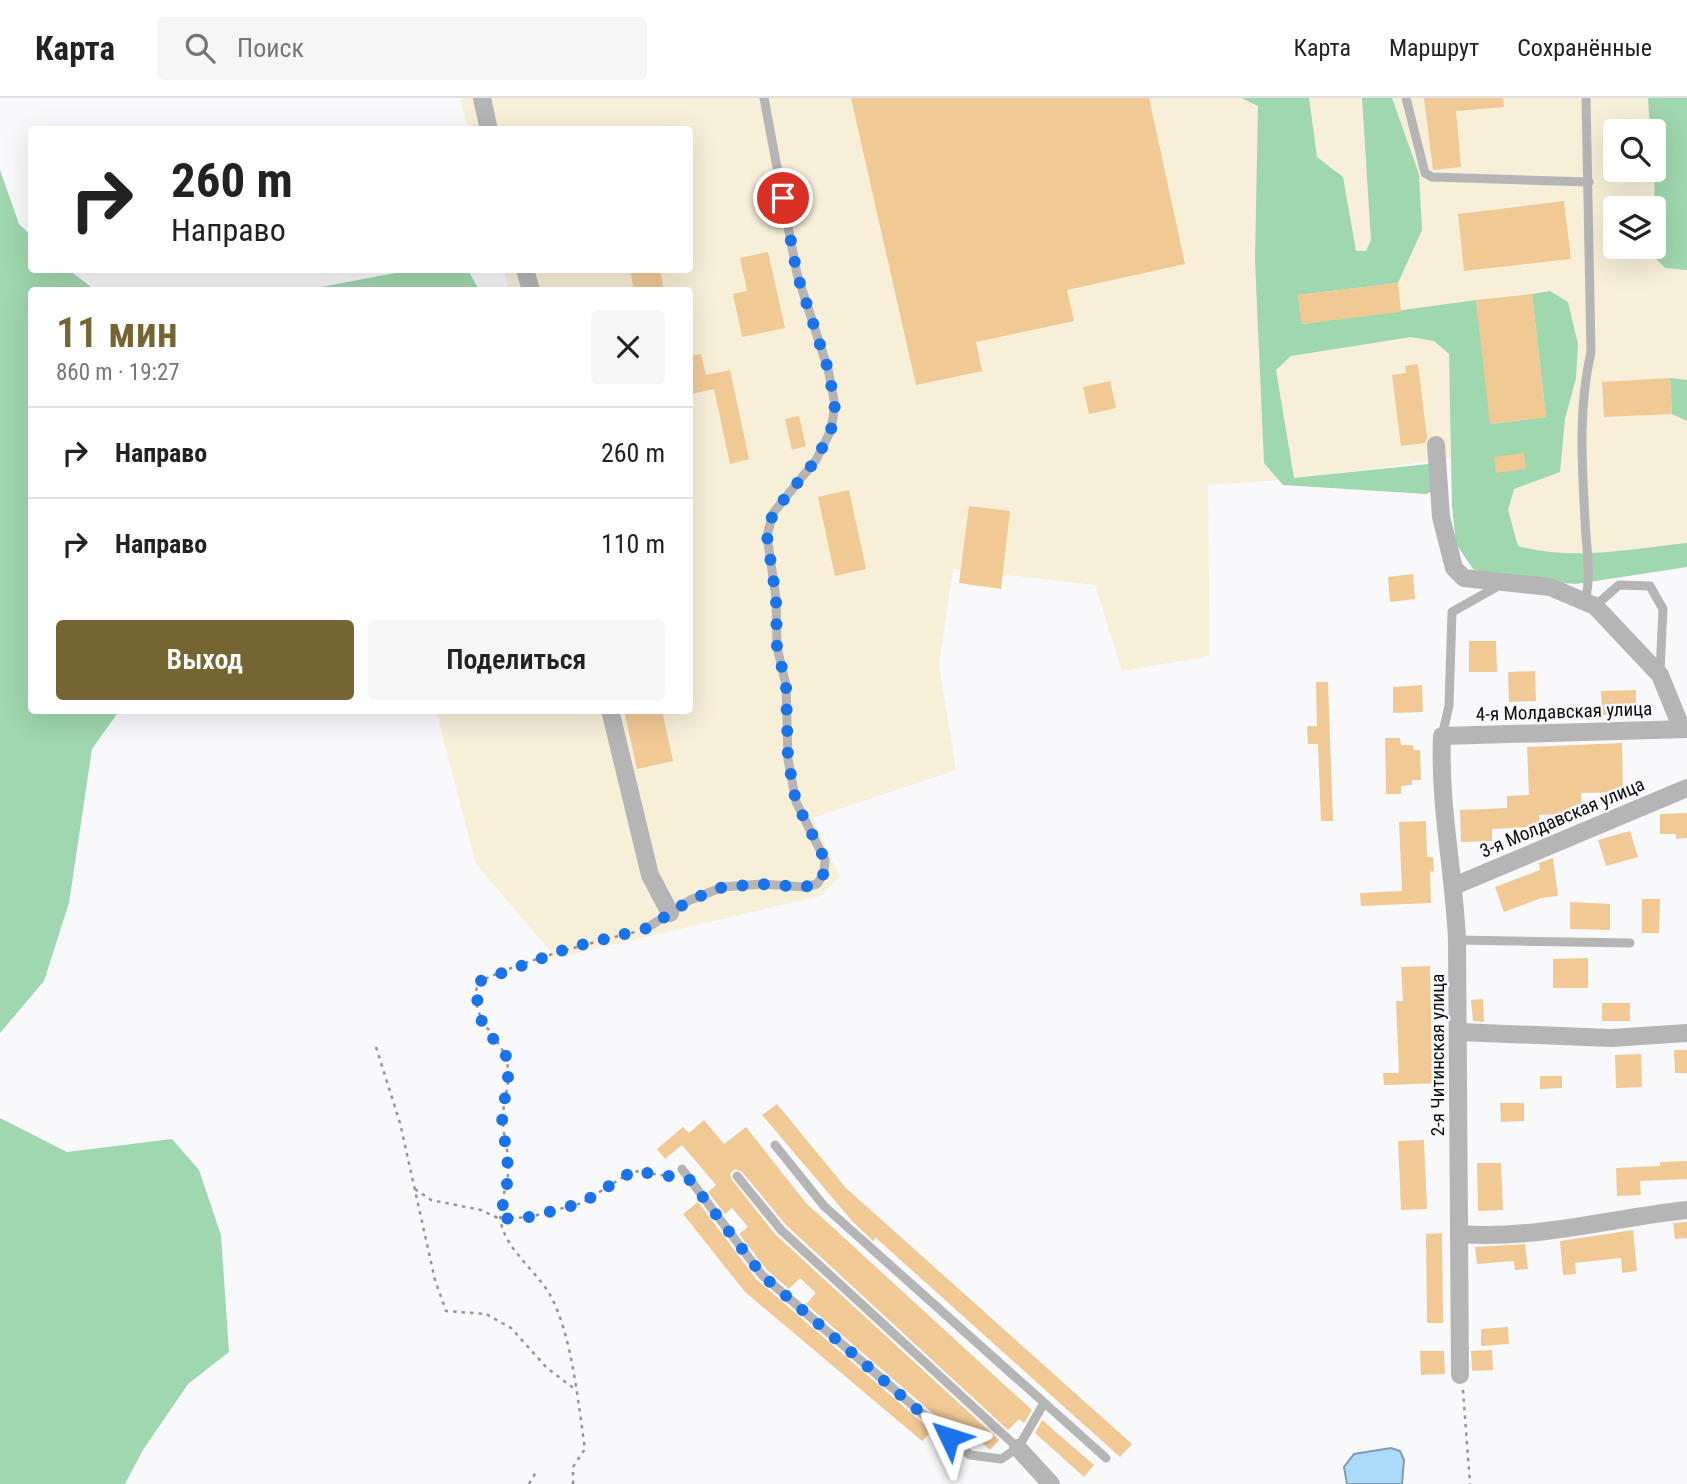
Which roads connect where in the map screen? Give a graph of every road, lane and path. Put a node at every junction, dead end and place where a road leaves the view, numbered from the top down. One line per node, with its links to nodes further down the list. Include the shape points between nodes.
1 (482, 98): 5 (street)
2 (764, 98): 16 (lane, via 797,274 835,405 831,430 816,460 773,513 767,536 777,647 786,685 788,759 796,802 825,860 824,873 817,884 804,887 723,887)
3 (1406, 98): 6 (lane, via 1425,173 1432,177)
4 (1586, 98): 6 (lane)
5 (488, 126)
6 (1589, 182): 9 (lane, via 1591,352 1582,389 1582,467)
7 (1436, 445): 8 (street, via 1441,517 1454,568 1464,578)
8 (1502, 584): 9 (street, via 1550,587); 13 (lane, via 1452,612 1449,706)
9 (1590, 604): 10 (street); 10 (lane, via 1619,585 1650,586 1663,609)
10 (1660, 676): 12 (street)
11 (611, 714): 16 (street, via 650,875)
12 (1684, 728): 13 (street, 4-я Молдавская улица)
13 (1442, 736): 15 (street, 2-я Читинская улица, via 1444,815)
14 (1687, 788): 15 (street, 3-я Молдавская улица)
15 (1454, 886): 18 (street, 2-я Читинская улица)
16 (670, 913): 17 (lane)
17 (648, 928): 29 (path, via 569,948 478,982 477,1011 487,1032 505,1052 509,1070 502,1118 509,1174)
18 (1457, 940): 19 (lane); 20 (street, 2-я Читинская улица)
19 (1630, 943)
20 (1459, 1032): 21 (street, via 1611,1038); 30 (street, 2-я Читинская улица)
21 (1687, 1032)
22 (376, 1047): 27 (path)
23 (775, 1145): 33 (lane, via 824,1206)
24 (682, 1169): 26 (lane)
25 (737, 1176): 34 (lane, via 781,1230)
26 (689, 1179): 29 (path, via 633,1171 582,1203 530,1217); 34 (lane, via 762,1275 970,1455 1001,1459)
27 (415, 1189): 29 (path, via 431,1200 481,1210); 32 (path, via 446,1311 486,1314 511,1328 547,1368)
28 (1687, 1210): 30 (street, via 1546,1232 1493,1237)
29 (500, 1219): 32 (path, via 506,1238 550,1294)
30 (1459, 1234): 31 (street, 2-я Читинская улица)
31 (1460, 1375): 40 (path)
32 (576, 1390): 38 (path, via 585,1449 573,1467)
33 (1044, 1403): 34 (lane); 35 (lane)
34 (1018, 1448): 39 (street)
35 (1106, 1458)
36 (536, 1472): 37 (path)
37 (529, 1484)
38 (573, 1484)
39 (1051, 1484)
40 (1470, 1484)

